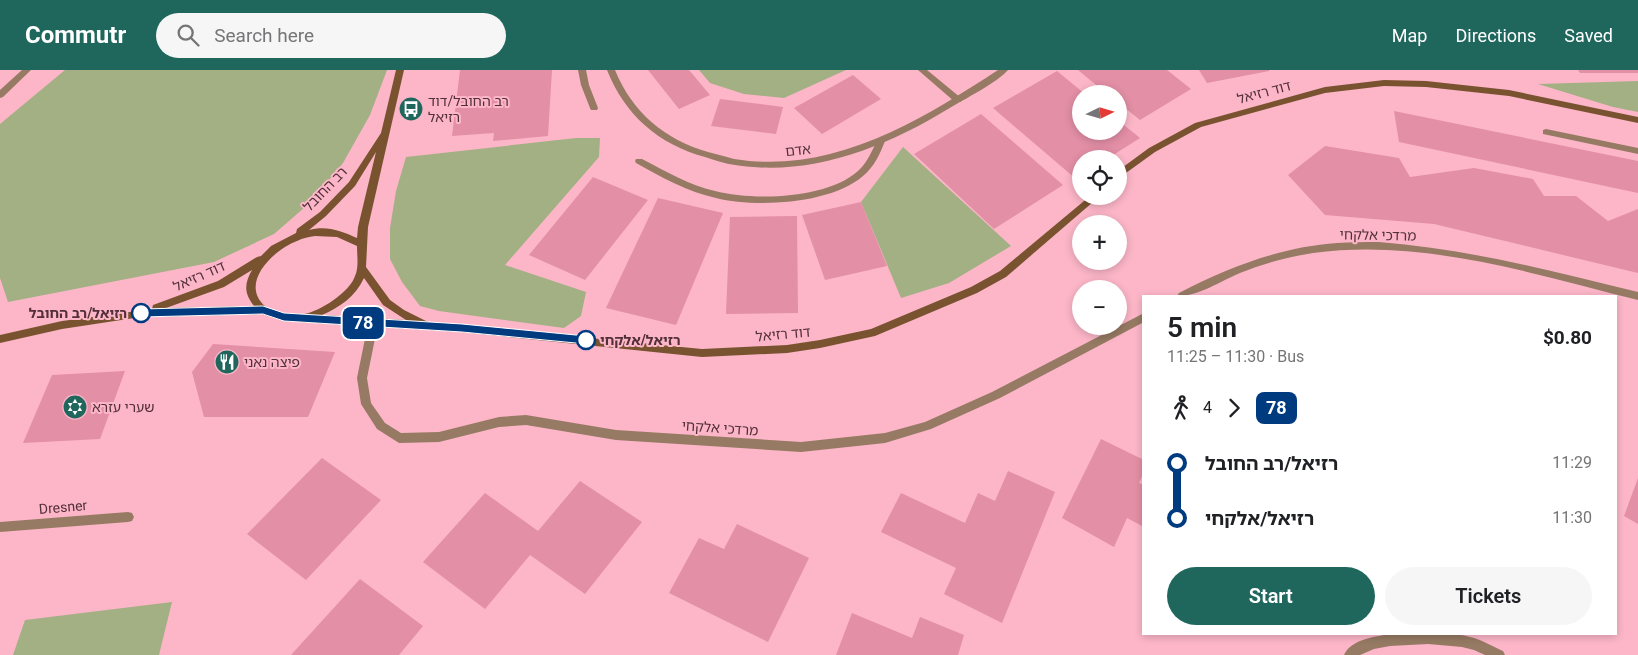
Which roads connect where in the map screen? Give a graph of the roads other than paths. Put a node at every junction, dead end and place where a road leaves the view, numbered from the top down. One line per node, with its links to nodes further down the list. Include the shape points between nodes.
1 (26, 70): 7 (street)
2 (400, 70): 11 (street, רב החובל)
3 (582, 70): 9 (street)
4 (611, 70): 13 (street, אדם, via 628,104 649,127 674,144 711,158 747,165 782,166 816,162)
5 (922, 70): 8 (street)
6 (1004, 70): 8 (street, אדם)
7 (0, 96)
8 (958, 100): 13 (street, אדם)
9 (594, 108)
10 (1638, 120): 16 (street, דוד רזיאל, via 1509,93 1384,83 1325,90 1198,125 1152,150)
11 (386, 128): 18 (street, רב החובל, via 352,184 324,214); 19 (street, רב החובל)
12 (1546, 132): 14 (street)
13 (881, 141): 15 (street, via 870,164 857,176 836,188 783,199 718,196 667,177)
14 (1638, 151)
15 (639, 161)
16 (1127, 169)
17 (1085, 205): 29 (street, דוד רזיאל, via 1003,274 974,290 872,333 820,344 787,349 702,352)
18 (292, 238): 19 (street, via 311,232 336,231 349,235); 20 (street)
19 (360, 244): 21 (street)
20 (265, 257): 24 (street, via 250,284 252,294); 25 (street, דוד רזיאל, via 222,284)
21 (362, 268): 27 (street, via 346,296 331,308); 29 (street, דוד רזיאל, via 386,304 400,314)
22 (1184, 295): 23 (street, מרדכי אלקחי, via 1244,267 1277,257 1322,248 1408,247 1475,258)
23 (1638, 296)
24 (263, 310): 25 (street, דוד רזיאל); 27 (street)
25 (141, 313): 30 (street, דוד רזיאל, via 62,325)
26 (1142, 318): 28 (street, מרדכי אלקחי, via 996,396 928,426 885,438 801,447 616,435 526,420 499,422 440,437 399,438 382,426 366,404 362,378)
27 (305, 319): 28 (street, דוד רזיאל)
28 (373, 324): 29 (street, דוד רזיאל)
29 (432, 327)
30 (0, 339)
31 (128, 517): 32 (street, Dresner)
32 (0, 527)
33 (1350, 655): 34 (street, via 1378,640 1421,638 1473,644)
34 (1499, 655)

